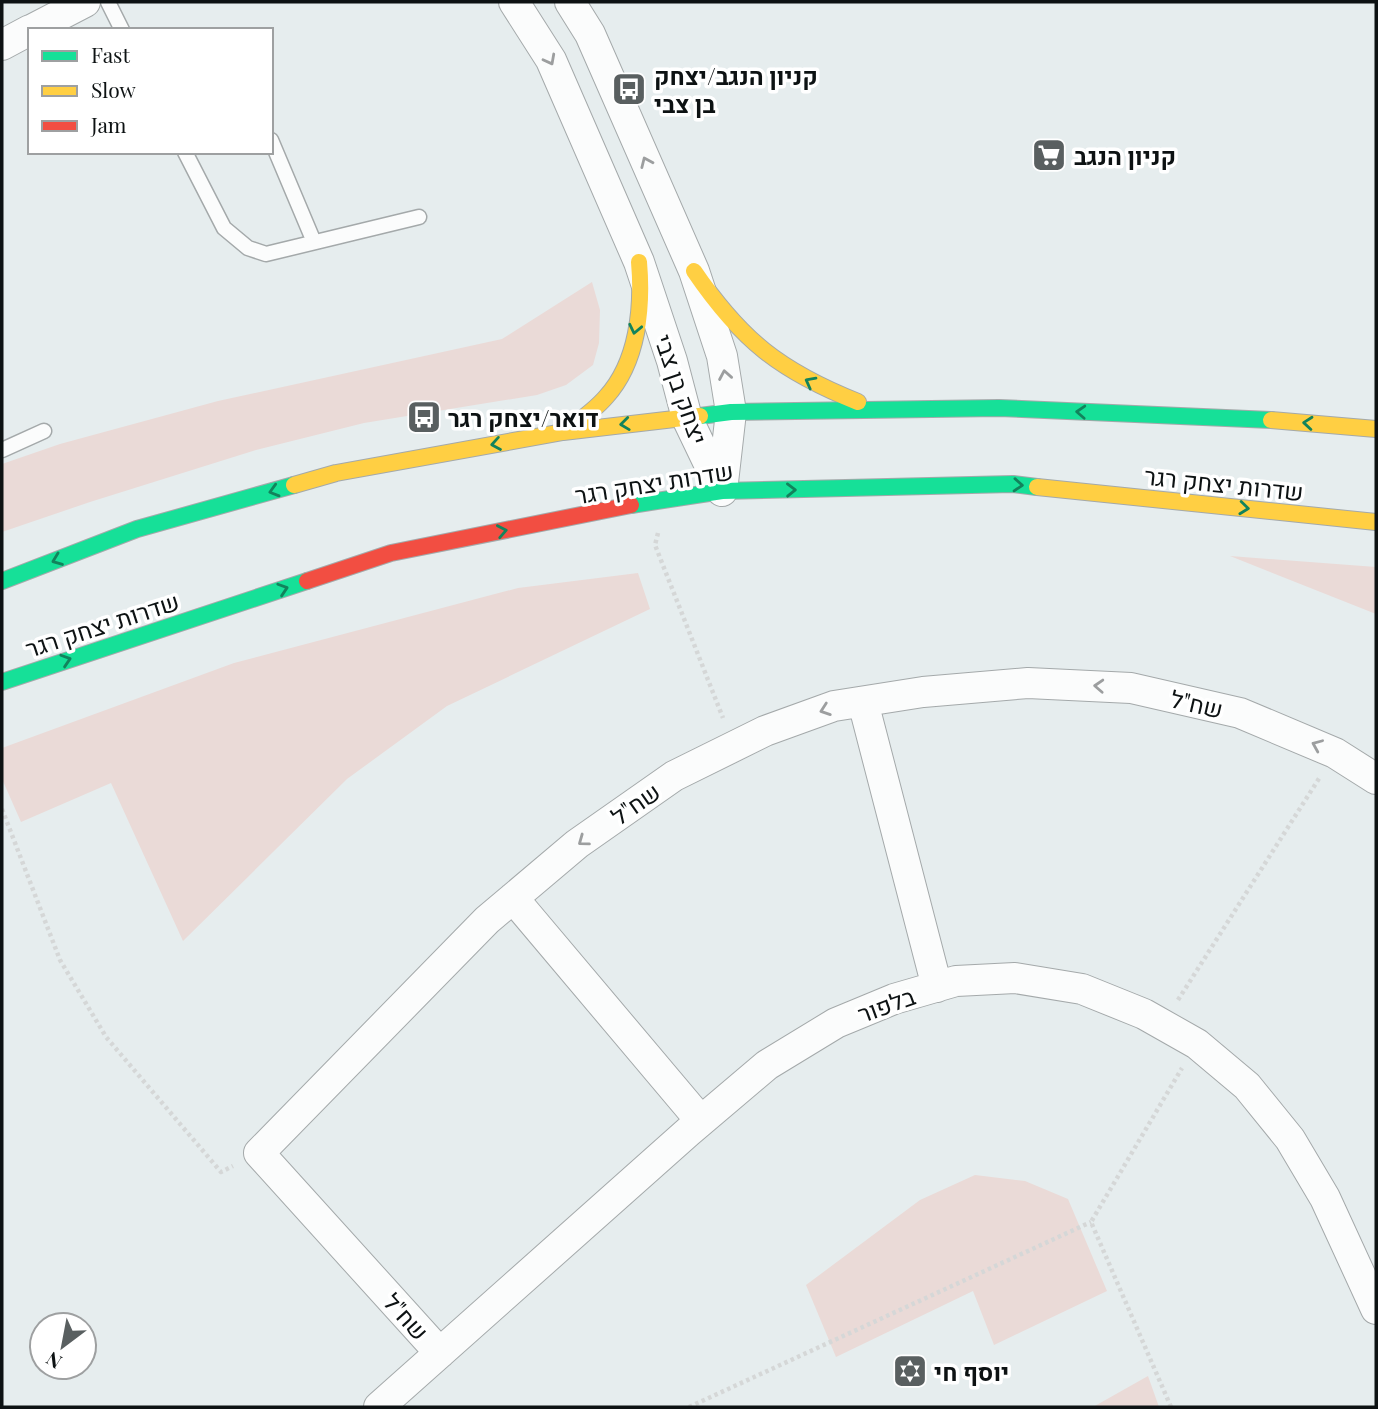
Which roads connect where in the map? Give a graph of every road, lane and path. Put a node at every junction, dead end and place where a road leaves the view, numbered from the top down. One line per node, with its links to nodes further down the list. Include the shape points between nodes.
1 (85, 2): 5 (street)
2 (108, 2): 6 (lane)
3 (514, 2): 13 (street, יצחק בן צבי, one-way to 13, via 551,60)
4 (570, 2): 14 (street, יצחק בן צבי, one-way to 4, via 590,34)
5 (34, 28)
6 (121, 28)
7 (28, 31): 8 (street)
8 (2, 45)
9 (273, 144): 12 (lane)
10 (186, 154): 12 (lane, via 224,228 248,248 266,254)
11 (419, 217): 12 (lane)
12 (314, 242)
13 (639, 262): 17 (street, יצחק בן צבי); 20 (main road, one-way to 20, via 641,299 625,365 610,393)
14 (694, 271): 15 (main road, one-way to 14, via 826,391 751,344 716,305); 16 (street, יצחק בן צבי, one-way to 14, via 722,356)
15 (873, 408): 16 (main road); 18 (main road, one-way to 15, via 1236,417)
16 (731, 412): 17 (main road); 22 (street, יצחק בן צבי)
17 (687, 418): 20 (main road, one-way to 20); 22 (street, יצחק בן צבי)
18 (1376, 429)
19 (44, 431): 21 (lane)
20 (563, 432): 25 (main road, one-way to 25, via 336,473 137,529)
21 (2, 450)
22 (722, 491): 23 (main road, שדרות יצחק רגר); 24 (main road, שדרות יצחק רגר, one-way to 24, via 1013,484)
23 (666, 498): 26 (main road, שדרות יצחק רגר, one-way to 23, via 391,554); 28 (path, via 655,545)
24 (1376, 522)
25 (2, 581)
26 (2, 682)
27 (863, 702): 28 (street, שח"ל, one-way to 28, via 834,706); 29 (street, שח"ל, one-way to 27, via 1240,713 1131,688 1028,683); 33 (street)
28 (734, 747): 32 (street, שח"ל, one-way to 32, via 674,776 578,844)
29 (1335, 753): 30 (street, שח"ל); 34 (path)
30 (1376, 779)
31 (2, 809): 37 (path, via 60,960 106,1037 221,1172)
32 (513, 898): 36 (street); 37 (street, שח"ל)
33 (937, 987): 34 (street, בלפור, via 956,981 1015,978 1082,989); 36 (street, בלפור, via 836,1023 767,1065)
34 (1163, 1024): 35 (street, בלפור)
35 (1197, 1044): 38 (path); 39 (street, בלפור, via 1247,1086 1290,1139 1325,1198)
36 (701, 1121): 40 (street, בלפור)
37 (259, 1153): 40 (street, שח"ל)
38 (1091, 1222): 42 (path); 43 (path)
39 (1376, 1309)
40 (440, 1353): 41 (street, בלפור)
41 (379, 1407)
42 (689, 1407)
43 (1171, 1407)

